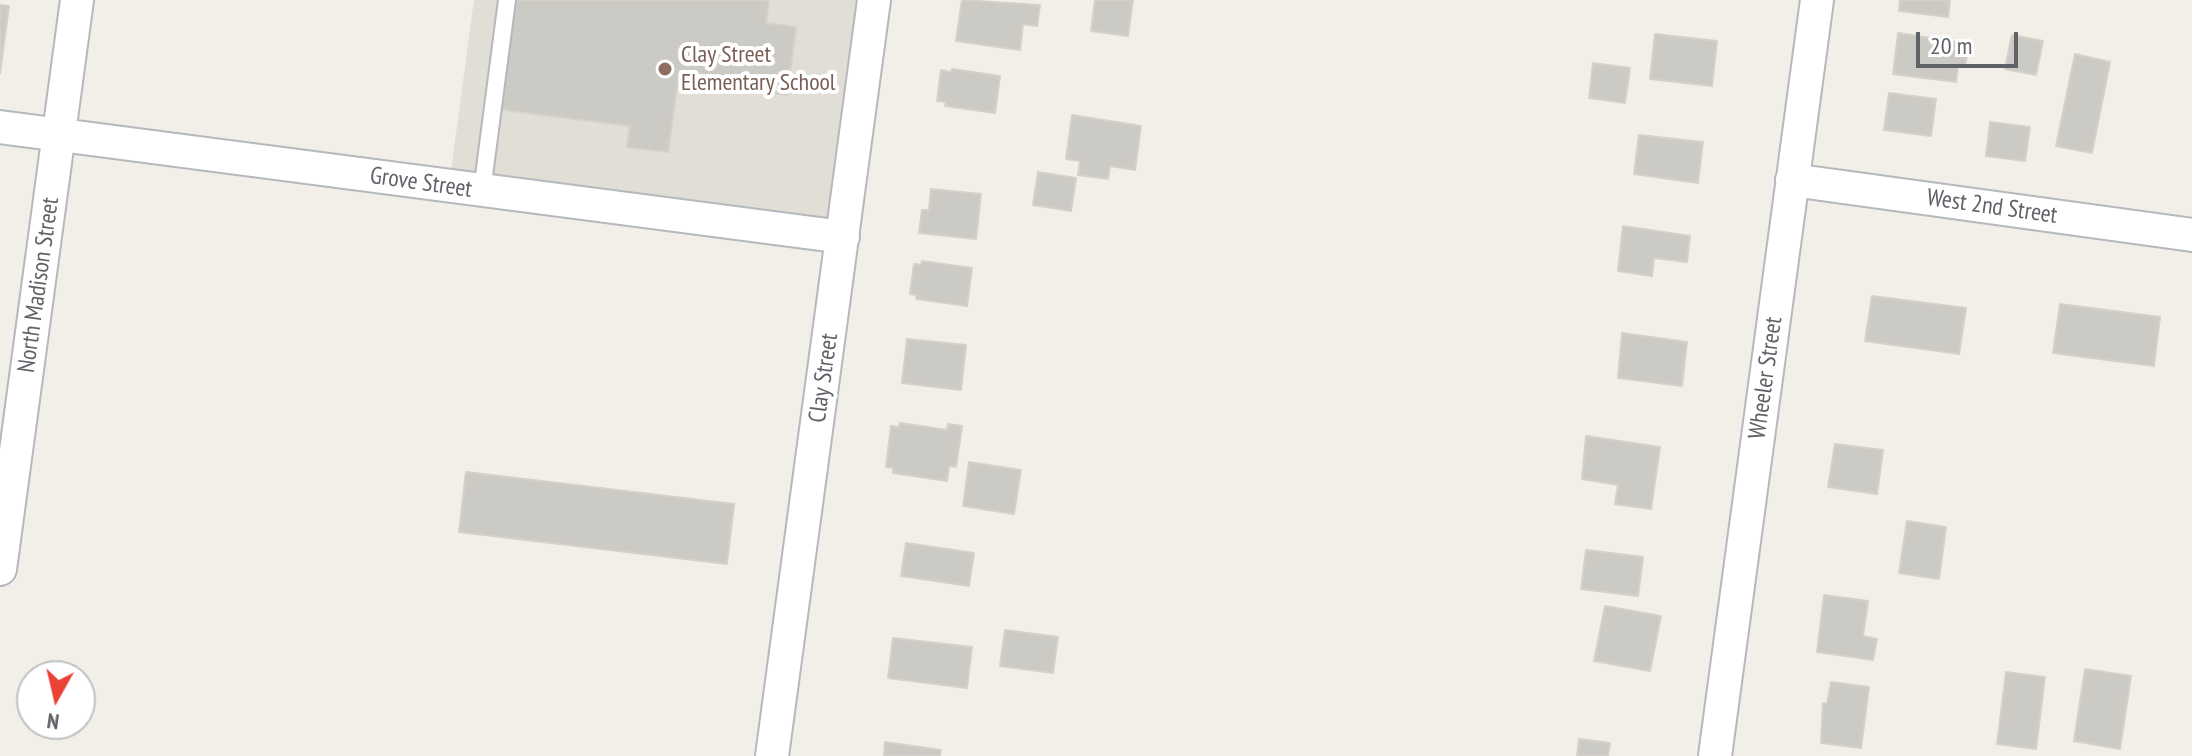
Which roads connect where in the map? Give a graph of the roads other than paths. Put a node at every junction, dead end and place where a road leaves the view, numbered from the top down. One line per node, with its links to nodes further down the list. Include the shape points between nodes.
1 (77, 0): 6 (street, North Madison Street)
2 (507, 0): 8 (lane)
3 (874, 0): 10 (street, Clay Street)
4 (1817, 0): 7 (street, Wheeler Street)
5 (0, 127): 6 (street, Grove Street)
6 (60, 135): 8 (street, Grove Street); 11 (street, North Madison Street)
7 (1792, 180): 9 (street, West 2nd Street); 13 (street, Wheeler Street)
8 (482, 191): 10 (street, Grove Street)
9 (2192, 235)
10 (843, 237): 12 (street, Clay Street)
11 (0, 569)
12 (772, 756)
13 (1715, 756)

